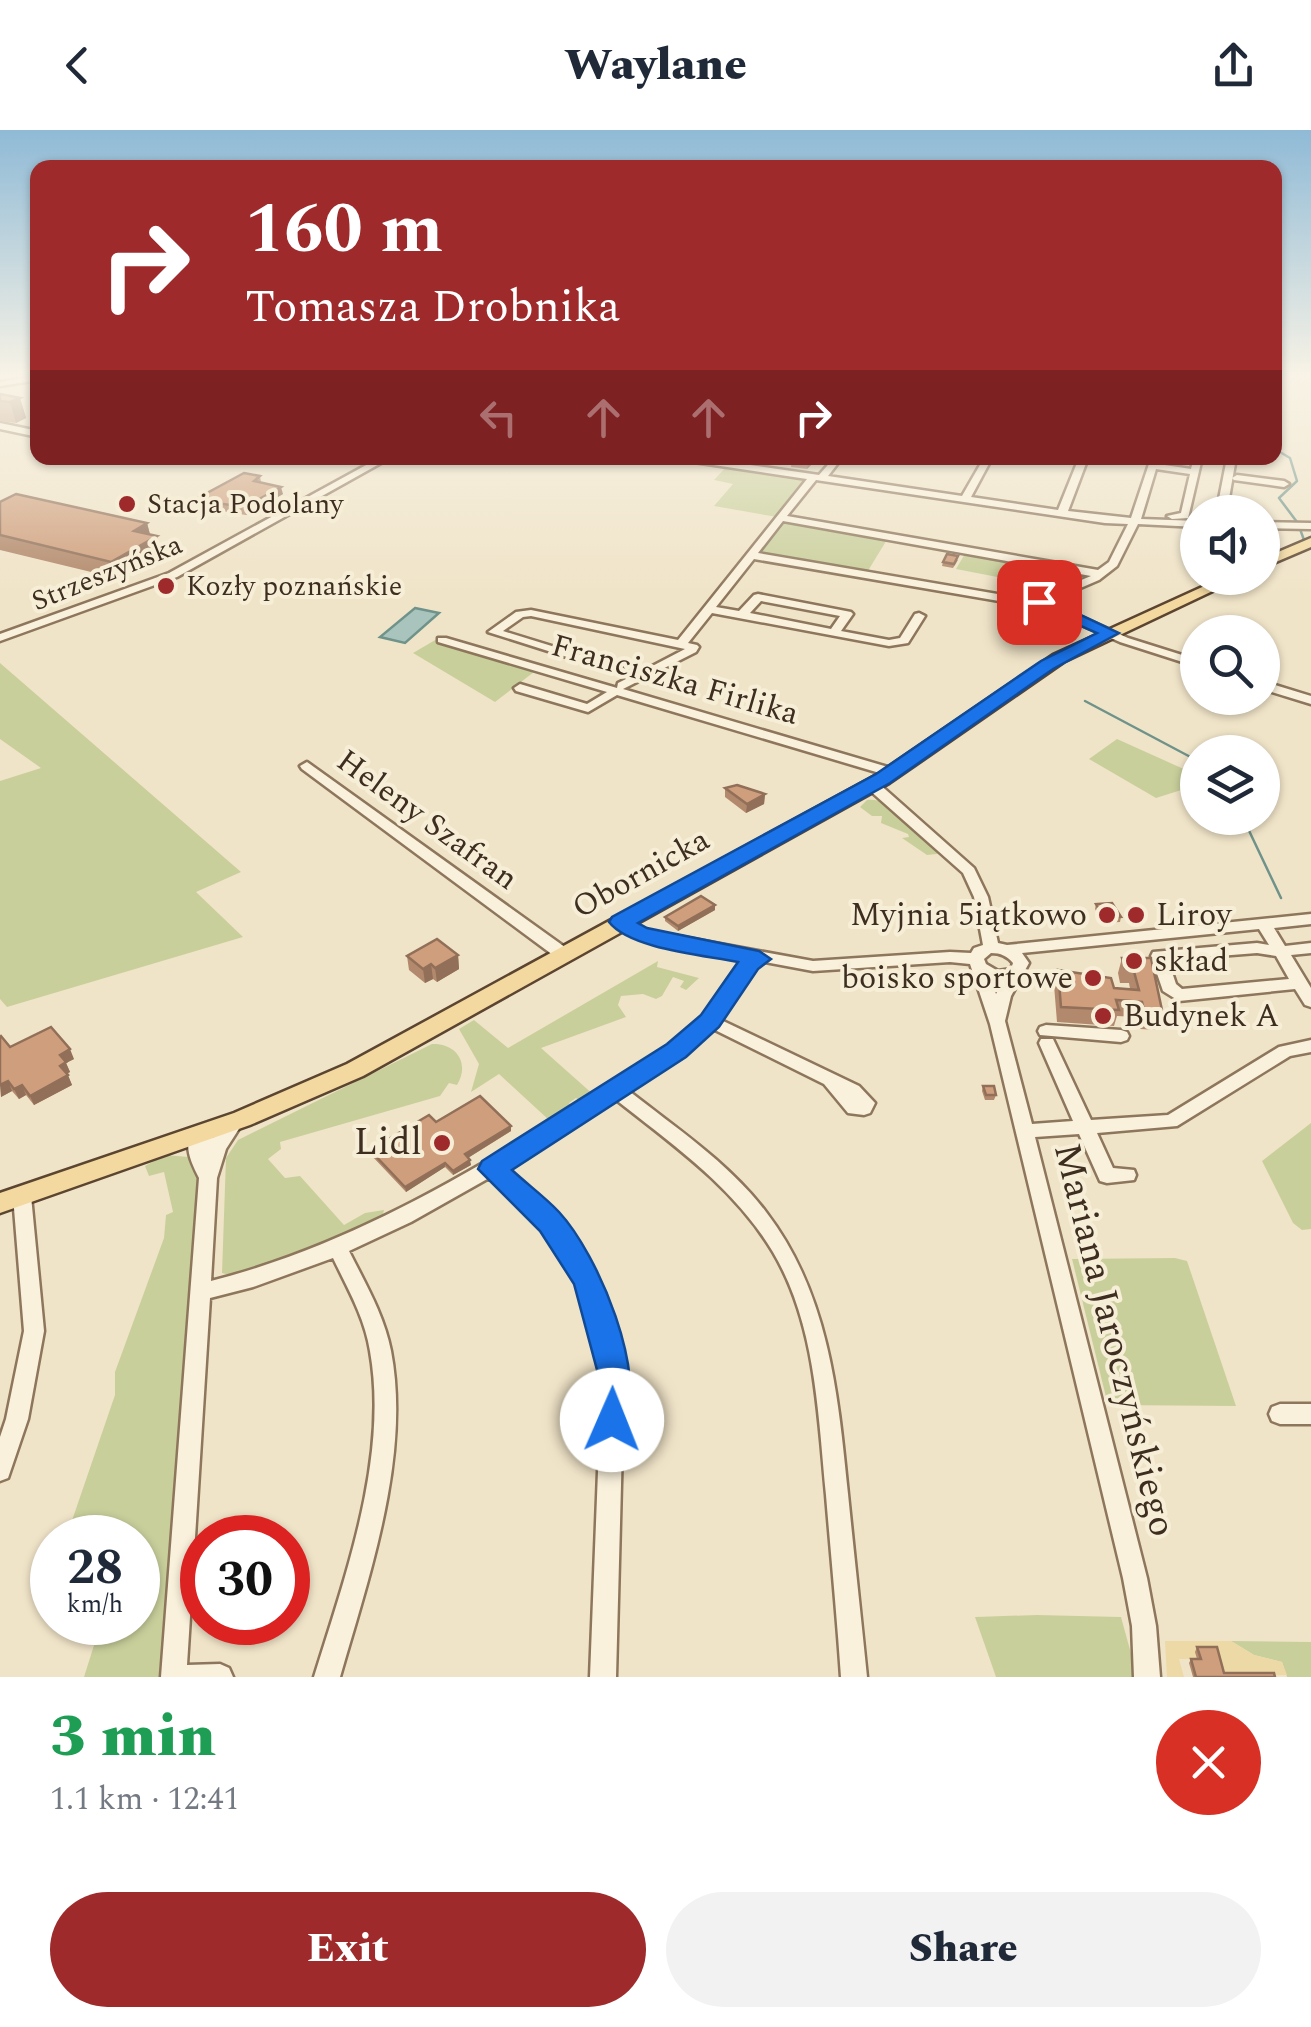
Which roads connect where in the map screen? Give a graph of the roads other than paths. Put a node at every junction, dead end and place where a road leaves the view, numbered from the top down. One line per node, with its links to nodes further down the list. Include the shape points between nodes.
1 (372, 465): 33 (street, Strzeszyńska, via 173,575)
2 (747, 465): 11 (street)
3 (831, 465): 11 (street)
4 (984, 465): 15 (street)
5 (1081, 465): 16 (street)
6 (1152, 465): 17 (street)
7 (1165, 465): 10 (street)
8 (1196, 465): 10 (street)
9 (1230, 465): 14 (street)
10 (1194, 472): 17 (street, via 1185,516)
11 (818, 477): 15 (street); 18 (street)
12 (1237, 478): 13 (street)
13 (1284, 484)
14 (1225, 495)
15 (965, 499): 16 (street)
16 (1062, 514): 17 (street)
17 (1136, 517): 19 (street); 25 (street, via 1113,564)
18 (781, 518): 23 (street); 25 (street)
19 (1180, 522)
20 (1280, 525): 21 (street)
21 (1311, 526)
22 (1311, 542): 24 (main road)
23 (750, 555): 27 (street); 28 (street)
24 (1280, 556)
25 (1100, 574): 27 (street)
26 (1195, 595): 32 (main road, Obornicka)
27 (1037, 603): 32 (street)
28 (709, 609): 29 (street); 35 (street)
29 (742, 616): 31 (street); 31 (street, via 758,596 848,614)
30 (919, 616): 31 (street, via 899,644)
31 (834, 633)
32 (1110, 633): 36 (street); 42 (main road, Obornicka, via 1047,665)
33 (0, 638)
34 (442, 640): 42 (street, Franciszka Firlika)
35 (682, 643): 37 (street, Franciszka Firlika, via 694,648); 37 (street, via 527,612 494,632)
36 (1180, 658)
37 (641, 676): 38 (street, Franciszka Firlika, via 588,708)
38 (520, 688)
39 (1280, 690): 40 (street)
40 (1311, 700)
41 (307, 766): 51 (street, Heleny Szafran)
42 (893, 773): 43 (main road, Obornicka)
43 (872, 785): 45 (main road, Obornicka); 49 (street, via 969,872)
44 (1311, 919): 46 (street)
45 (620, 922): 51 (main road, Obornicka); 52 (street, via 640,934)
46 (1264, 924): 47 (street); 50 (street)
47 (1074, 944): 49 (street); 54 (street)
48 (1311, 948): 50 (street)
49 (998, 949): 53 (street, via 980,952); 54 (street, via 1018,958)
50 (1281, 951): 55 (street); 55 (street, via 1159,956 1170,987 1184,1002)
51 (563, 954): 65 (main road, Obornicka, via 355,1070 235,1121)
52 (759, 959): 53 (street, via 812,966 950,957); 57 (street)
53 (978, 963): 54 (street, via 996,976); 58 (street, Mariana Jaroczyńskiego)
54 (1017, 971): 58 (street)
55 (1300, 983): 56 (street)
56 (1311, 1001)
57 (710, 1021): 61 (street); 62 (street)
58 (998, 1024): 64 (street, Mariana Jaroczyńskiego)
59 (1121, 1036): 63 (street, via 1046,1037)
60 (1311, 1046): 63 (street, via 1286,1052 1172,1122)
61 (830, 1080)
62 (616, 1090): 66 (street); 79 (street, via 727,1180 780,1246 802,1289 828,1402)
63 (1084, 1128): 64 (street); 67 (street, via 1108,1176)
64 (1024, 1131): 80 (street, Mariana Jaroczyńskiego, via 1135,1578)
65 (203, 1146): 68 (main road, Obornicka, via 164,1147); 70 (street, via 208,1178)
66 (492, 1169): 69 (street); 78 (street, via 568,1246 588,1281 609,1353)
67 (1127, 1175)
68 (11, 1199): 73 (street, via 34,1331)
69 (337, 1246): 70 (street, via 246,1282); 77 (street, via 371,1318 384,1392 359,1571)
70 (200, 1292): 74 (street)
71 (1280, 1414): 72 (street)
72 (1311, 1414)
73 (0, 1470)
74 (174, 1677)
75 (190, 1677): 76 (street)
76 (220, 1677)
77 (327, 1677)
78 (602, 1677)
79 (854, 1677)
80 (1147, 1677)

